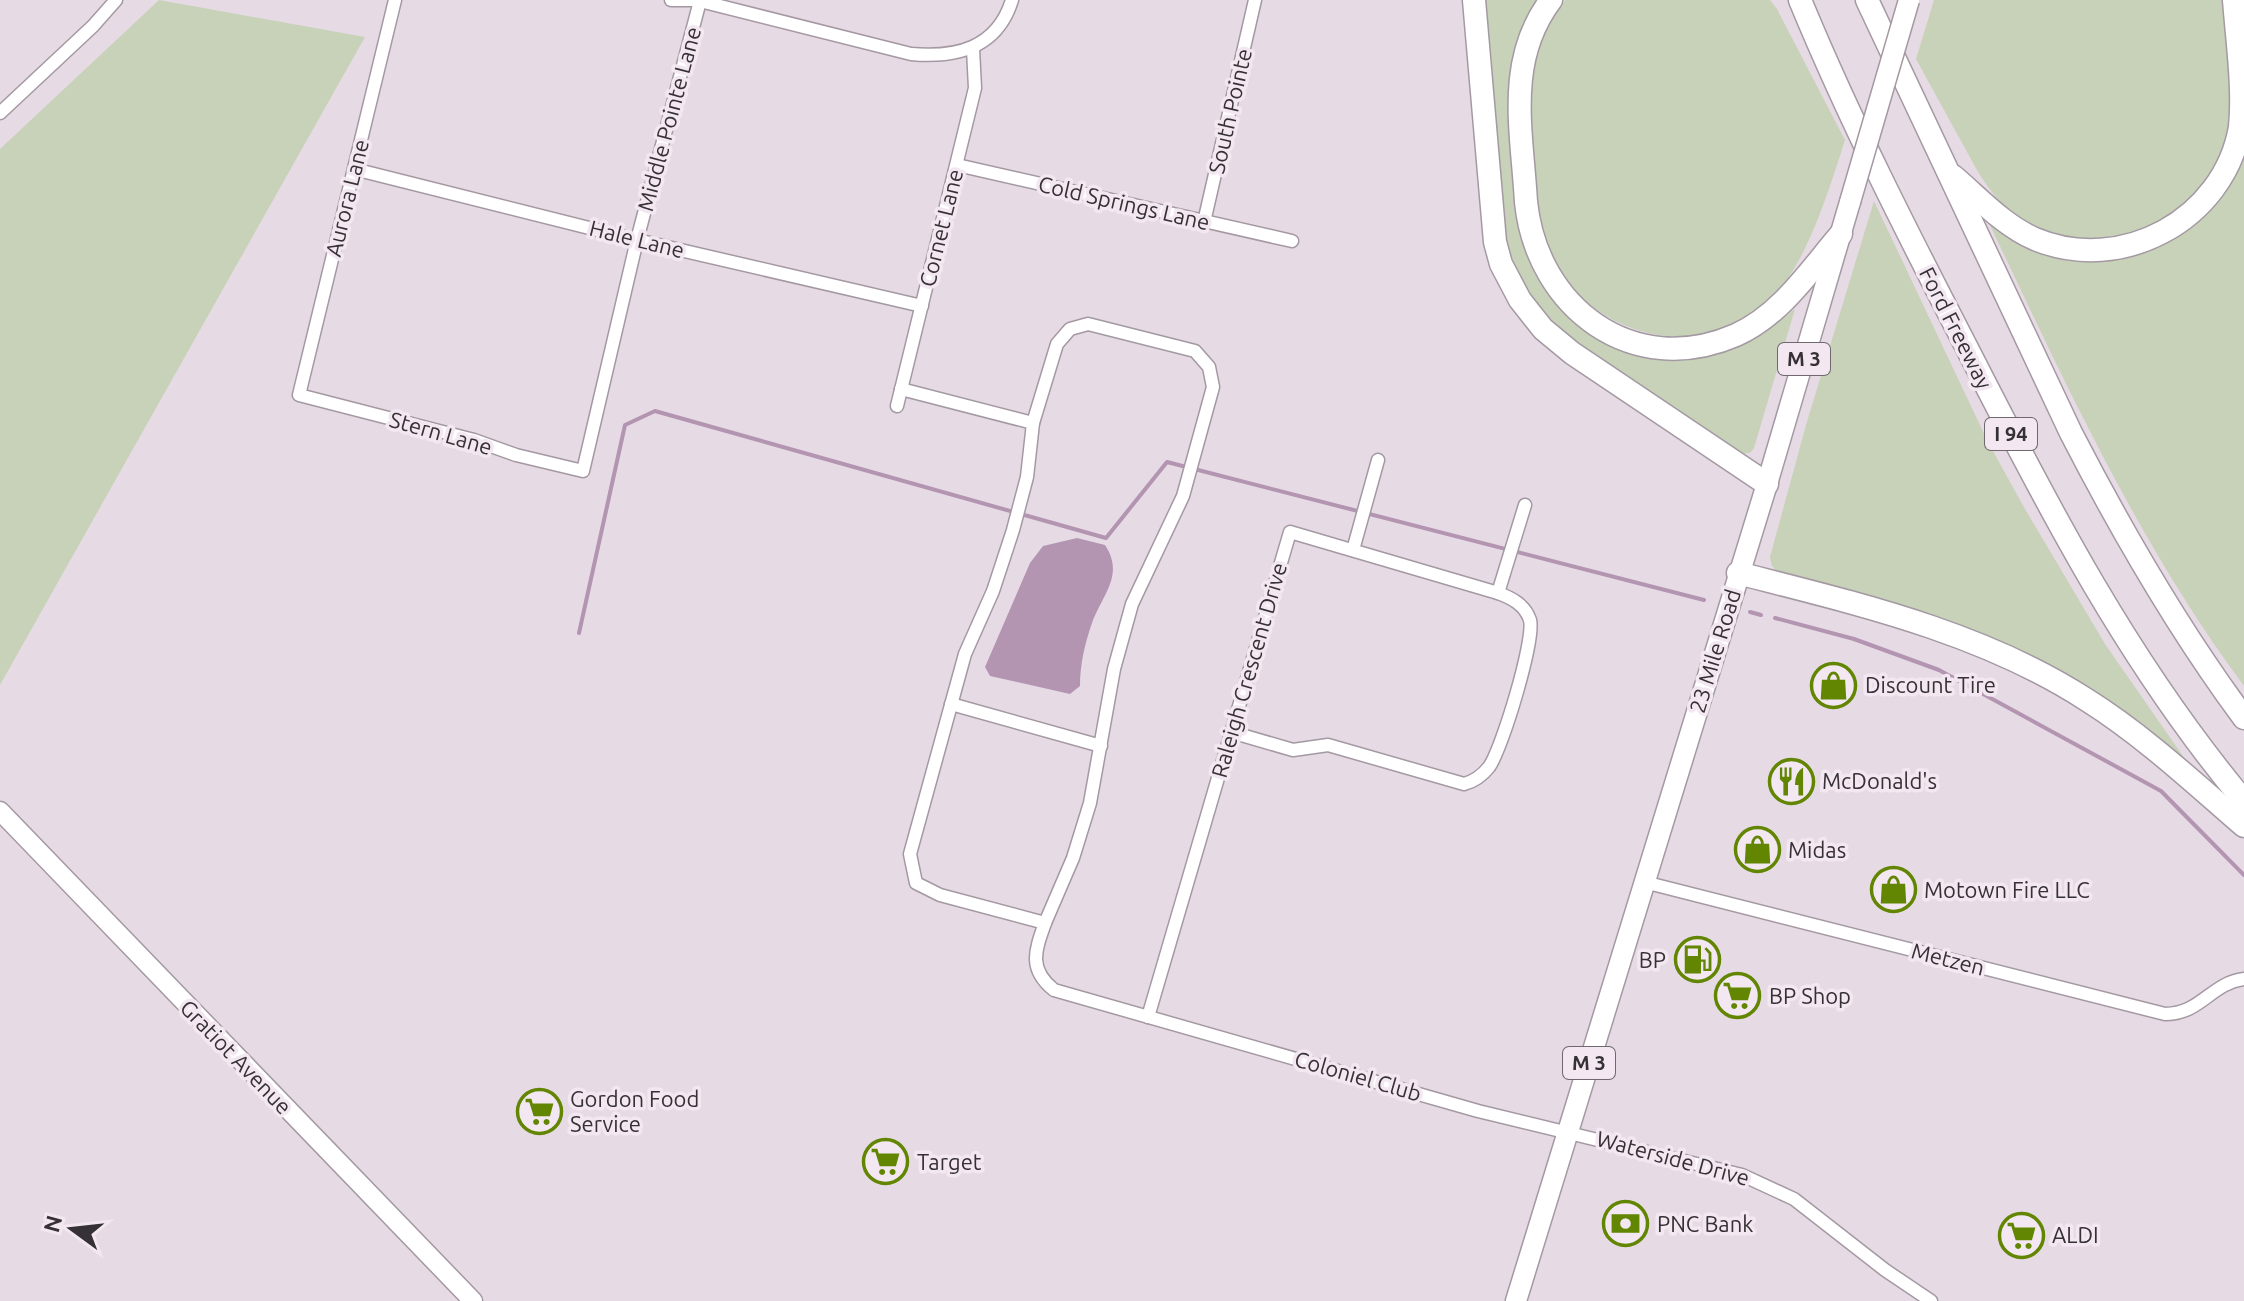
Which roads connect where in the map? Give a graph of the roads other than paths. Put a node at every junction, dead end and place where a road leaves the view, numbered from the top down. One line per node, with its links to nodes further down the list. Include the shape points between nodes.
1 (116, 0): 16 (street)
2 (395, 0): 18 (street, Aurora Lane)
3 (671, 0): 4 (street)
4 (699, 0): 15 (street, via 911,54 937,57); 22 (street, Middle Pointe Lane)
5 (1012, 0): 15 (street, via 1003,20)
6 (1255, 0): 20 (street, South Pointe)
7 (1474, 0): 31 (highway, via 1491,218 1501,264 1520,300 1572,353)
8 (1551, 0): 21 (highway, via 1531,33 1520,70 1526,202 1540,261 1577,311 1613,334 1649,346 1713,343 1737,335 1775,309)
9 (1782, 0): 14 (highway)
10 (1800, 0): 14 (highway, Ford Freeway / I 94)
11 (1867, 0): 19 (highway, I 94)
12 (1909, 0): 21 (main road, 23 Mile Road / M 3, bridge)
13 (2234, 0): 19 (highway, via 2241,125 2216,186 2174,227 2121,248 2052,245 2007,222)
14 (1818, 44): 40 (highway, Ford Freeway / I 94, via 1926,269 2073,551 2143,666)
15 (973, 49): 17 (street, Cornet Lane, via 975,88)
16 (0, 113)
17 (957, 165): 20 (street, Cold Springs Lane); 24 (street, Cornet Lane)
18 (354, 169): 22 (street, Hale Lane); 26 (street, Aurora Lane)
19 (1947, 170): 37 (highway, I 94, via 2105,500)
20 (1204, 222): 23 (street, Cold Springs Lane)
21 (1841, 234): 31 (main road, 23 Mile Road / M 3)
22 (637, 240): 24 (street, Hale Lane); 30 (street, Middle Pointe Lane)
23 (1292, 241)
24 (922, 306): 25 (street, Cornet Lane)
25 (901, 389): 27 (street, Cornet Lane); 28 (street)
26 (299, 395): 30 (street, Stern Lane)
27 (897, 406)
28 (1033, 423): 36 (street, Coloniel Club, via 1027,477 1013,530); 39 (street, Coloniel Club, via 1057,344 1070,329 1088,324 1195,351 1209,367 1213,387 1183,496 1132,604)
29 (1378, 460): 33 (street)
30 (583, 471)
31 (1767, 484): 34 (main road, 23 Mile Road / M 3)
32 (1525, 505): 35 (street)
33 (1353, 550): 35 (street, Raleigh Crescent Drive); 38 (street, Raleigh Crescent Drive, via 1290,532)
34 (1738, 573): 42 (highway, via 1904,618 2026,666 2135,732); 43 (main road, 23 Mile Road / M 3)
35 (1498, 593): 38 (street, via 1524,610 1531,642 1496,756 1474,781 1464,784 1328,745 1293,750)
36 (951, 704): 39 (street); 44 (street, Coloniel Club, via 910,854 916,883 940,895)
37 (2244, 718)
38 (1231, 732): 46 (street, Raleigh Crescent Drive)
39 (1101, 746): 44 (street, Coloniel Club, via 1073,858)
40 (2244, 801)
41 (0, 811): 48 (main road, Gratiot Avenue)
42 (2244, 826)
43 (1644, 882): 45 (street, Metzen, via 2165,1014 2181,1014 2218,988); 47 (main road, 23 Mile Road / M 3)
44 (1045, 923): 46 (street, Coloniel Club, via 1035,967 1042,981 1054,990)
45 (2244, 979)
46 (1148, 1017): 47 (street, Coloniel Club, via 1478,1111)
47 (1569, 1131): 49 (main road, 23 Mile Road / M 3); 50 (street, Waterside Drive, via 1716,1167 1776,1189)
48 (473, 1301)
49 (1516, 1301)
50 (1931, 1301)

